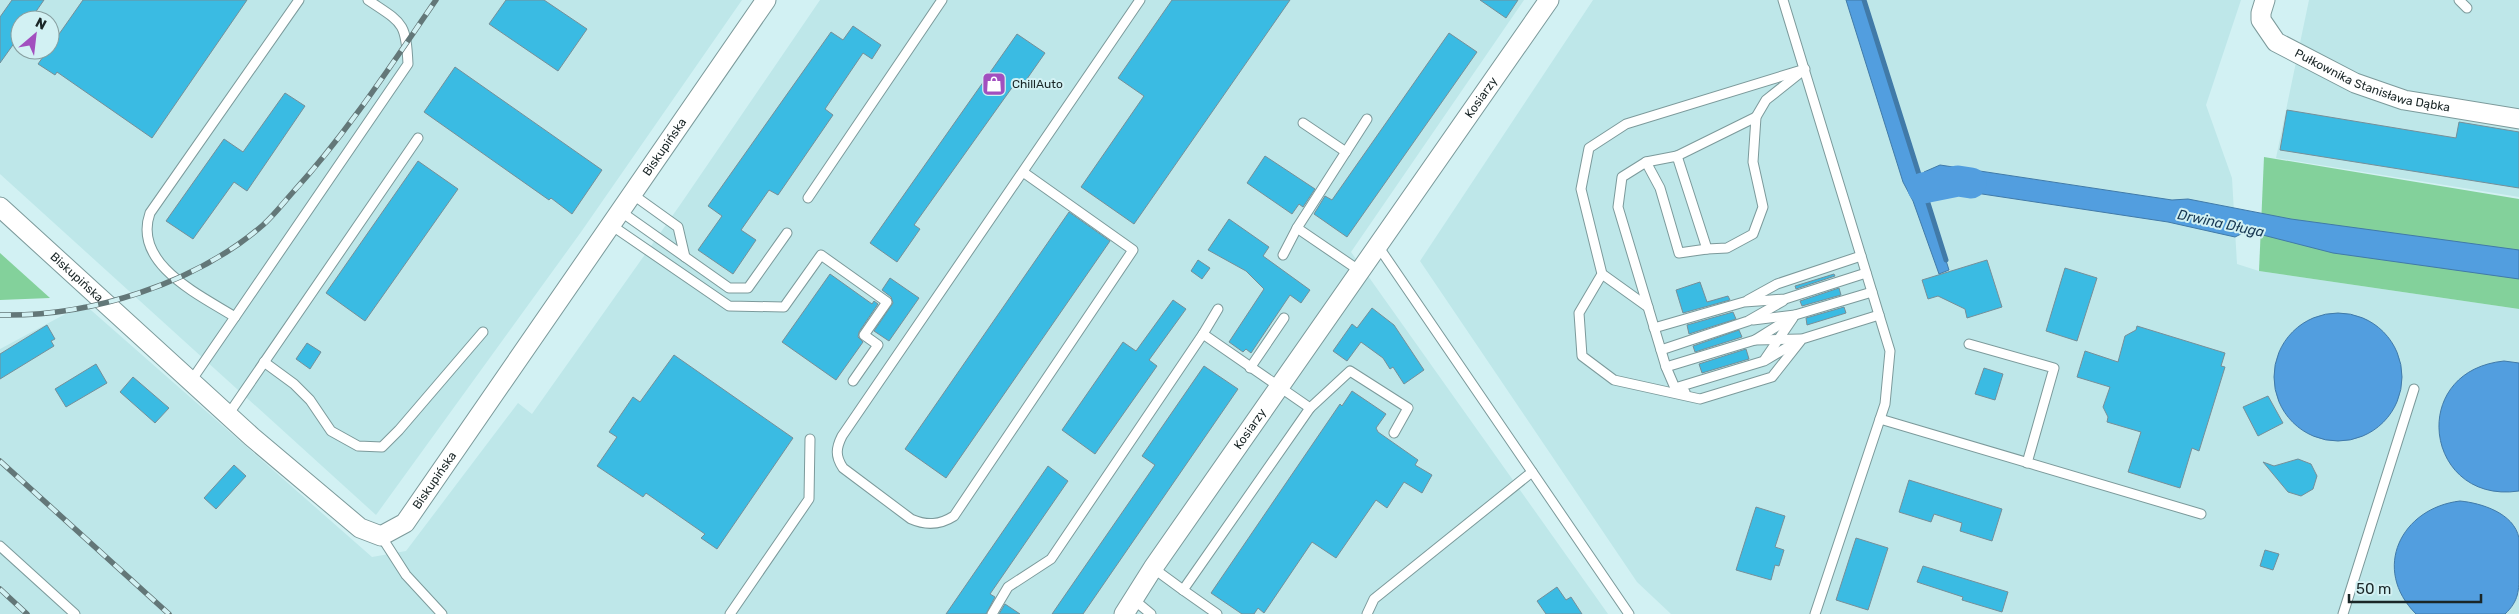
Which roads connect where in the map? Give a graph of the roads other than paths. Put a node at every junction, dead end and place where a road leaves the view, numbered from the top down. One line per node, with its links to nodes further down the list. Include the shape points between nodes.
1 (299, 0): 42 (lane, via 150,213 147,222 146,236 151,250 174,278)
2 (368, 0): 42 (lane, via 401,22 407,42 408,64)
3 (766, 0): 21 (street, Biskupińska)
4 (942, 0): 22 (lane)
5 (1140, 0): 20 (lane)
6 (1549, 0): 27 (street, Kosiarzy)
7 (1783, 0): 11 (lane)
8 (2265, 0): 14 (street, Pułkownika Stanisława Dąbka, via 2261,20 2276,42 2355,83 2404,100)
9 (2459, 0): 10 (lane)
10 (2466, 8)
11 (1804, 70): 12 (lane, via 1766,100); 30 (lane); 34 (lane, via 1626,124 1590,148 1581,189)
12 (1756, 116): 18 (lane); 28 (lane, via 1753,162 1763,207 1753,234 1727,248)
13 (1367, 119): 17 (lane)
14 (2519, 119)
15 (1304, 123): 17 (lane)
16 (418, 138): 54 (lane)
17 (1346, 152): 25 (lane)
18 (1677, 156): 19 (lane); 28 (lane)
19 (1646, 162): 28 (lane, via 1660,188 1679,252); 38 (lane, via 1622,177 1618,207)
20 (1023, 172): 20 (lane, via 838,444 838,460 843,468 911,520 922,524 945,522 954,516 1133,250)
21 (632, 194): 24 (street, Biskupińska); 31 (lane, via 678,227)
22 (808, 198)
23 (0, 207): 57 (street, Biskupińska)
24 (616, 218): 31 (lane); 58 (lane, via 729,306 784,307 821,255 888,302 864,335 878,345); 71 (street, Biskupińska, via 406,523)
25 (1297, 228): 29 (lane); 32 (lane)
26 (787, 233): 31 (lane, via 748,288 729,288)
27 (1378, 246): 32 (street, Kosiarzy); 69 (lane)
28 (1707, 249)
29 (1284, 255)
30 (1861, 256): 33 (lane); 37 (lane, via 1777,284)
31 (685, 257)
32 (1360, 271): 59 (street, Kosiarzy)
33 (1866, 273): 35 (lane); 36 (lane)
34 (1602, 274): 38 (lane); 62 (lane, via 1579,313 1582,356 1614,380)
35 (1872, 292): 40 (lane); 41 (lane)
36 (1785, 299): 37 (lane); 44 (lane)
37 (1744, 302): 45 (lane)
38 (1648, 307): 45 (lane)
39 (1218, 308): 47 (lane)
40 (1795, 315): 44 (lane); 49 (lane); 50 (lane)
41 (1879, 316): 48 (lane); 65 (lane, via 1890,351 1885,404)
42 (235, 317): 57 (lane)
43 (1284, 318): 56 (lane)
44 (1748, 321): 52 (lane)
45 (1654, 328): 52 (lane)
46 (483, 332): 54 (lane, via 382,447 358,446 331,431 310,400)
47 (1202, 334): 56 (lane); 79 (lane, via 1052,559 1008,587)
48 (1802, 339): 50 (lane); 53 (lane); 62 (lane, via 1772,377)
49 (1755, 340): 50 (lane); 55 (lane)
50 (1778, 340): 53 (lane)
51 (1968, 344): 68 (lane, via 2054,368)
52 (1661, 350): 55 (lane)
53 (1764, 361): 60 (lane)
54 (264, 362): 64 (lane)
55 (1666, 367): 60 (lane)
56 (1250, 368): 59 (lane)
57 (191, 381): 64 (street, Biskupińska)
58 (853, 381)
59 (1279, 388): 63 (lane); 73 (street, Kosiarzy)
60 (1675, 388): 62 (lane)
61 (2414, 388): 85 (lane)
62 (1700, 400)
63 (1310, 408): 66 (lane, via 1350,371 1408,408); 74 (lane)
64 (228, 415): 71 (street, Biskupińska, via 360,528)
65 (1880, 419): 68 (lane); 84 (lane)
66 (1394, 433)
67 (810, 439): 78 (lane, via 809,499)
68 (2027, 462): 70 (lane)
69 (1532, 472): 82 (lane, via 1374,599); 83 (lane)
70 (2201, 514)
71 (381, 536): 77 (lane, via 406,575)
72 (0, 546): 76 (lane)
73 (1153, 568): 74 (lane); 75 (street, Kosiarzy)
74 (1184, 590): 81 (lane)
75 (1129, 607): 80 (lane)
76 (75, 614)
77 (442, 614)
78 (730, 614)
79 (992, 614)
80 (1151, 614)
81 (1216, 614)
82 (1367, 614)
83 (1629, 614)
84 (1815, 614)
85 (2343, 614)

